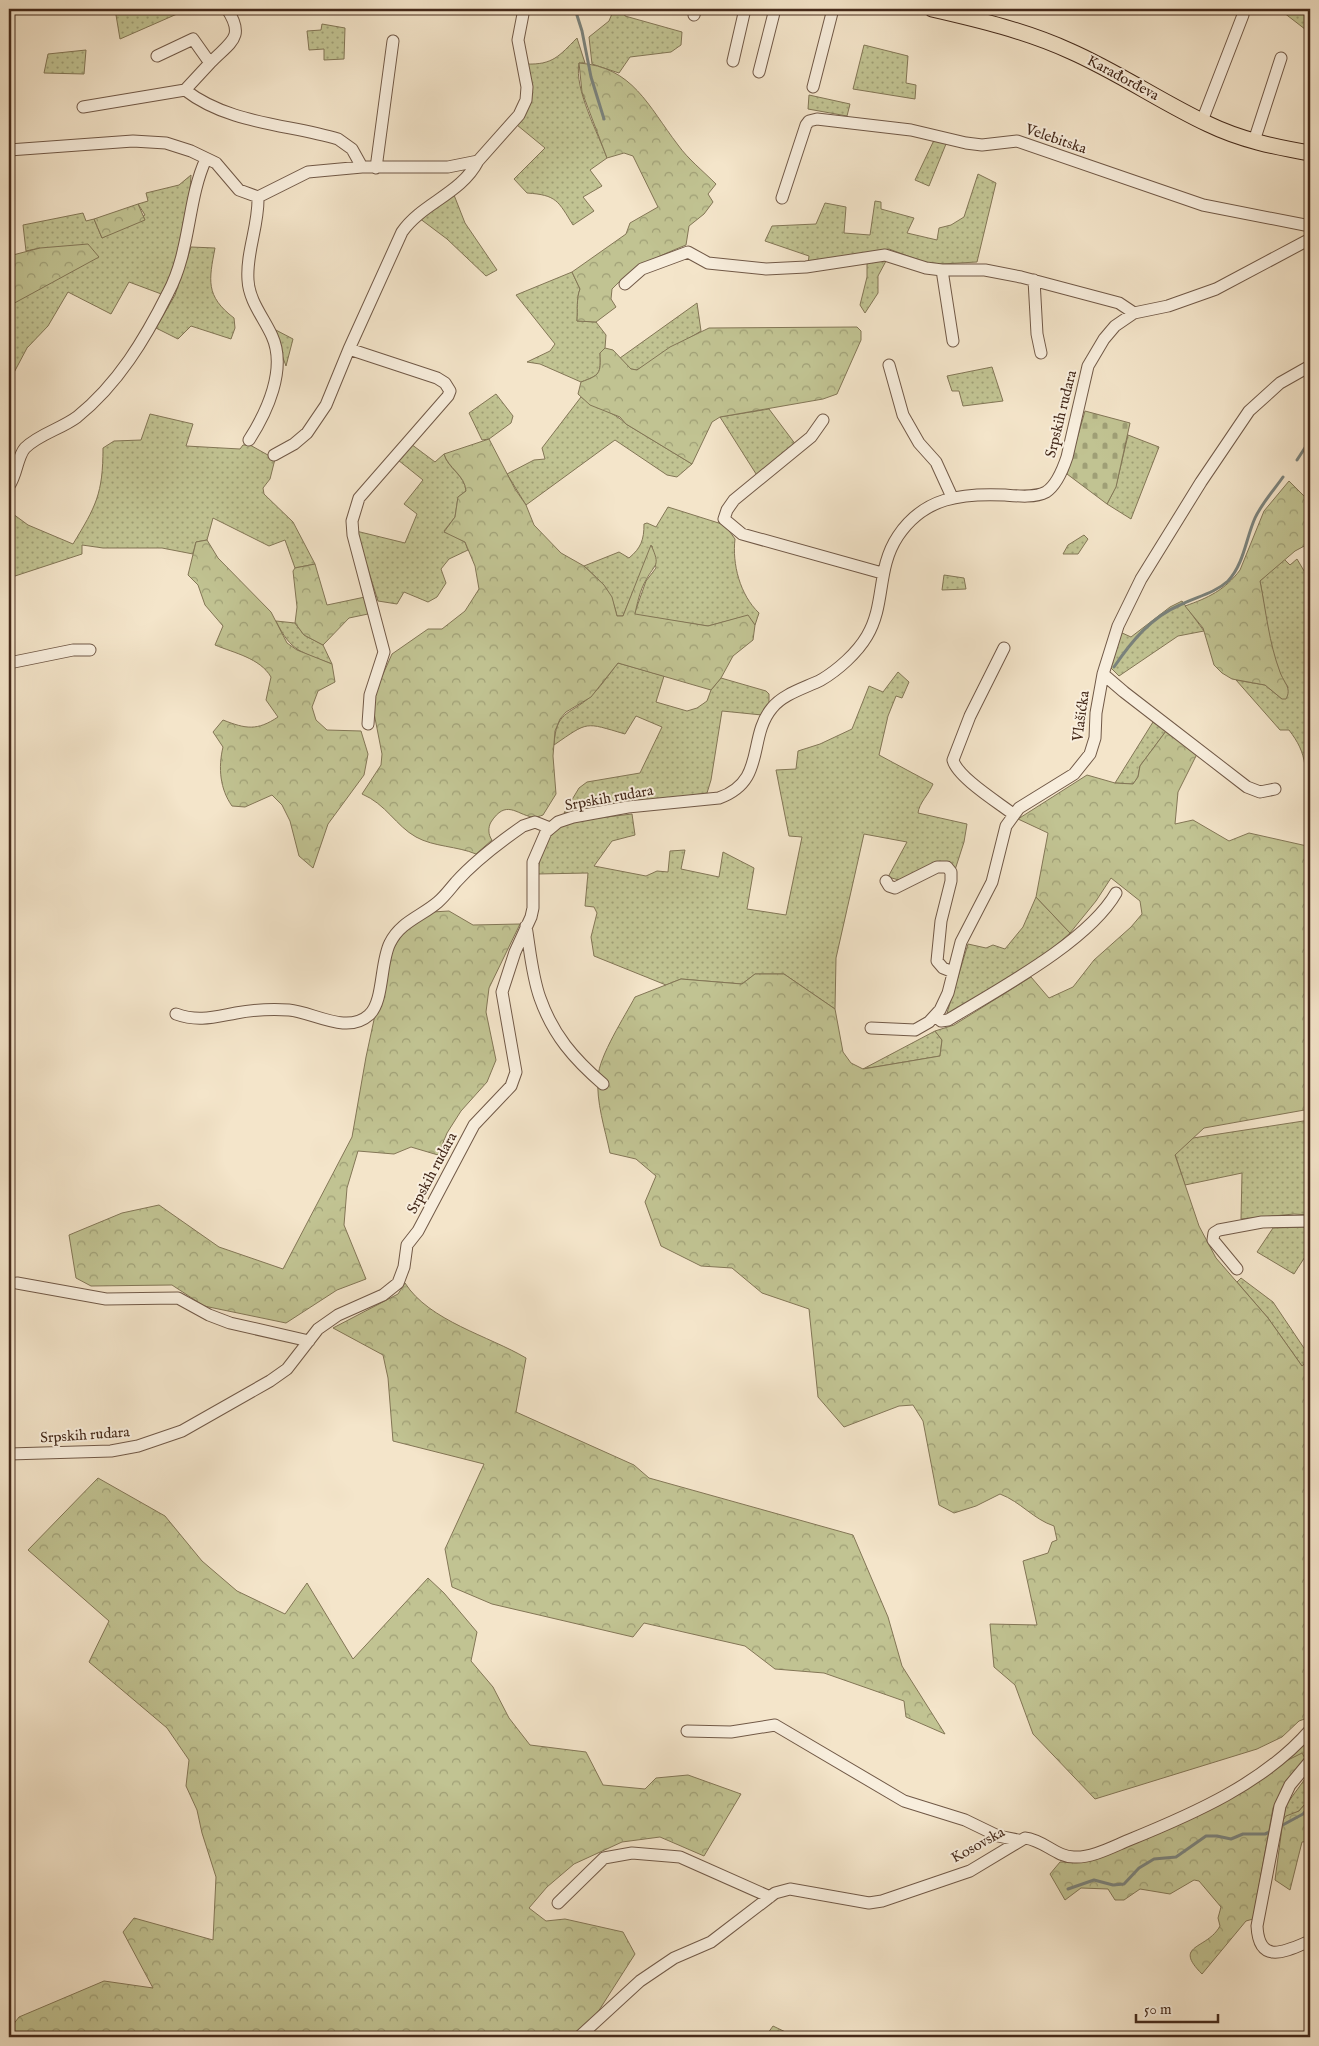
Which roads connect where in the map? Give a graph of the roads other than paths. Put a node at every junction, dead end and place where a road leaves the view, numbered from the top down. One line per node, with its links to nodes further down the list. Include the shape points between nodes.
1 (227, 9): 13 (street, via 236,22 237,31)
2 (524, 9): 23 (street, via 518,35 527,87 526,100 519,115)
3 (745, 9): 12 (street)
4 (774, 9): 14 (street)
5 (833, 9): 15 (street)
6 (932, 9): 7 (main road, Karađorđeva)
7 (981, 14): 18 (main road, Karađorđeva, via 1113,71)
8 (1242, 15): 18 (street)
9 (392, 41): 25 (street)
10 (157, 56): 13 (street, via 193,39)
11 (1281, 58): 19 (street)
12 (733, 61)
13 (210, 63): 16 (street)
14 (759, 72)
15 (813, 87)
16 (185, 90): 17 (street); 24 (street, via 207,105 228,113 338,139 352,149)
17 (84, 107)
18 (1202, 121): 19 (main road, Karađorđeva)
19 (1254, 141): 21 (main road, Karađorđeva)
20 (9, 150): 22 (street, via 150,141 174,145)
21 (1310, 153)
22 (206, 159): 26 (street, via 224,170 239,190); 42 (street, via 179,267 169,292 131,358 83,412 25,448)
23 (478, 161): 25 (street, via 448,167); 35 (street, via 465,181 412,219 402,232)
24 (362, 167): 25 (street); 26 (street, via 308,172)
25 (376, 168)
26 (258, 197): 40 (street, via 248,281 254,303 272,336 278,363 267,404)
27 (782, 198): 28 (street, Velebitska, via 806,125 817,119 911,130 982,145 1017,141 1203,205)
28 (1310, 226)
29 (1310, 239): 33 (street, Srpskih rudara, via 1216,289 1175,304)
30 (942, 270): 31 (street, via 985,270); 32 (street, via 885,254 814,266 766,268 708,263 688,252 642,269); 34 (street)
31 (1034, 280): 33 (street, via 1119,303); 36 (street)
32 (625, 284)
33 (1134, 313): 43 (street, Srpskih rudara, via 1115,326 1091,359 1068,457 1051,487 1038,495)
34 (952, 341)
35 (349, 349): 41 (street, via 317,420 294,444); 49 (street, via 437,378 450,391 367,488 355,508 353,535 384,652 370,695)
36 (1041, 353)
37 (889, 365): 43 (street, via 906,422 936,462)
38 (1310, 366): 48 (street, Vlašićka, via 1280,383 1256,403 1201,482 1126,608)
39 (823, 420): 44 (street, via 811,437 734,500 724,519 742,534)
40 (249, 440)
41 (274, 455)
42 (9, 486)
43 (952, 496): 44 (street, Srpskih rudara, via 906,526)
44 (882, 573): 52 (street, Srpskih rudara, via 878,613 866,638 822,679 773,706 765,719 750,773 730,794 573,817)
45 (1004, 648): 51 (street, via 970,716 953,760 968,778)
46 (90, 650): 47 (street, via 72,650)
47 (9, 663)
48 (1103, 674): 50 (street, via 1247,787 1260,792); 51 (street, Vlašićka, via 1095,738 1086,761 1070,778)
49 (368, 724)
50 (1275, 789)
51 (1013, 814): 56 (street, via 1003,832 989,891 961,942)
52 (550, 828): 55 (street, Srpskih rudara, via 535,855 533,908); 57 (street, via 535,822 523,826 456,882 434,905 402,927 386,952 375,1009 364,1019 333,1022 292,1010 237,1012 201,1020)
53 (886, 881): 56 (street, via 895,888 937,866 947,867 951,872 937,961)
54 (1116, 893): 58 (street, via 1106,910 1091,925 1039,963 948,1020 941,1021)
55 (526, 926): 60 (street, via 540,998 555,1030 577,1062); 64 (street, Srpskih rudara, via 502,992 516,1072 511,1086 474,1125 418,1231 407,1245 398,1283 384,1295 338,1314)
56 (953, 972): 58 (street, via 944,1003)
57 (176, 1014)
58 (935, 1016): 59 (street, via 914,1030)
59 (871, 1028)
60 (603, 1084)
61 (1310, 1221): 62 (street, via 1262,1222 1214,1233 1212,1240)
62 (1237, 1269)
63 (17, 1284): 64 (street, via 106,1299 178,1298 230,1323)
64 (309, 1341): 65 (street, Srpskih rudara, via 286,1369 270,1381 182,1431 112,1451)
65 (9, 1454)
66 (1310, 1730): 69 (street, Kosovska, via 1287,1754 1234,1789 1170,1824 1120,1844 1074,1857 1062,1855 1036,1839)
67 (688, 1731): 69 (street, via 731,1732 775,1724 904,1801 964,1820 998,1836)
68 (1310, 1760): 72 (street, via 1284,1795 1258,1916 1257,1937 1265,1949 1276,1953)
69 (1018, 1840): 70 (street, Kosovska, via 970,1871 882,1901 869,1903 790,1889)
70 (770, 1897): 71 (street, via 680,1857 632,1853 604,1858); 73 (street, Kosovska, via 711,1942 674,1958 640,1981)
71 (558, 1903)
72 (1310, 1942)
73 (579, 2037)

